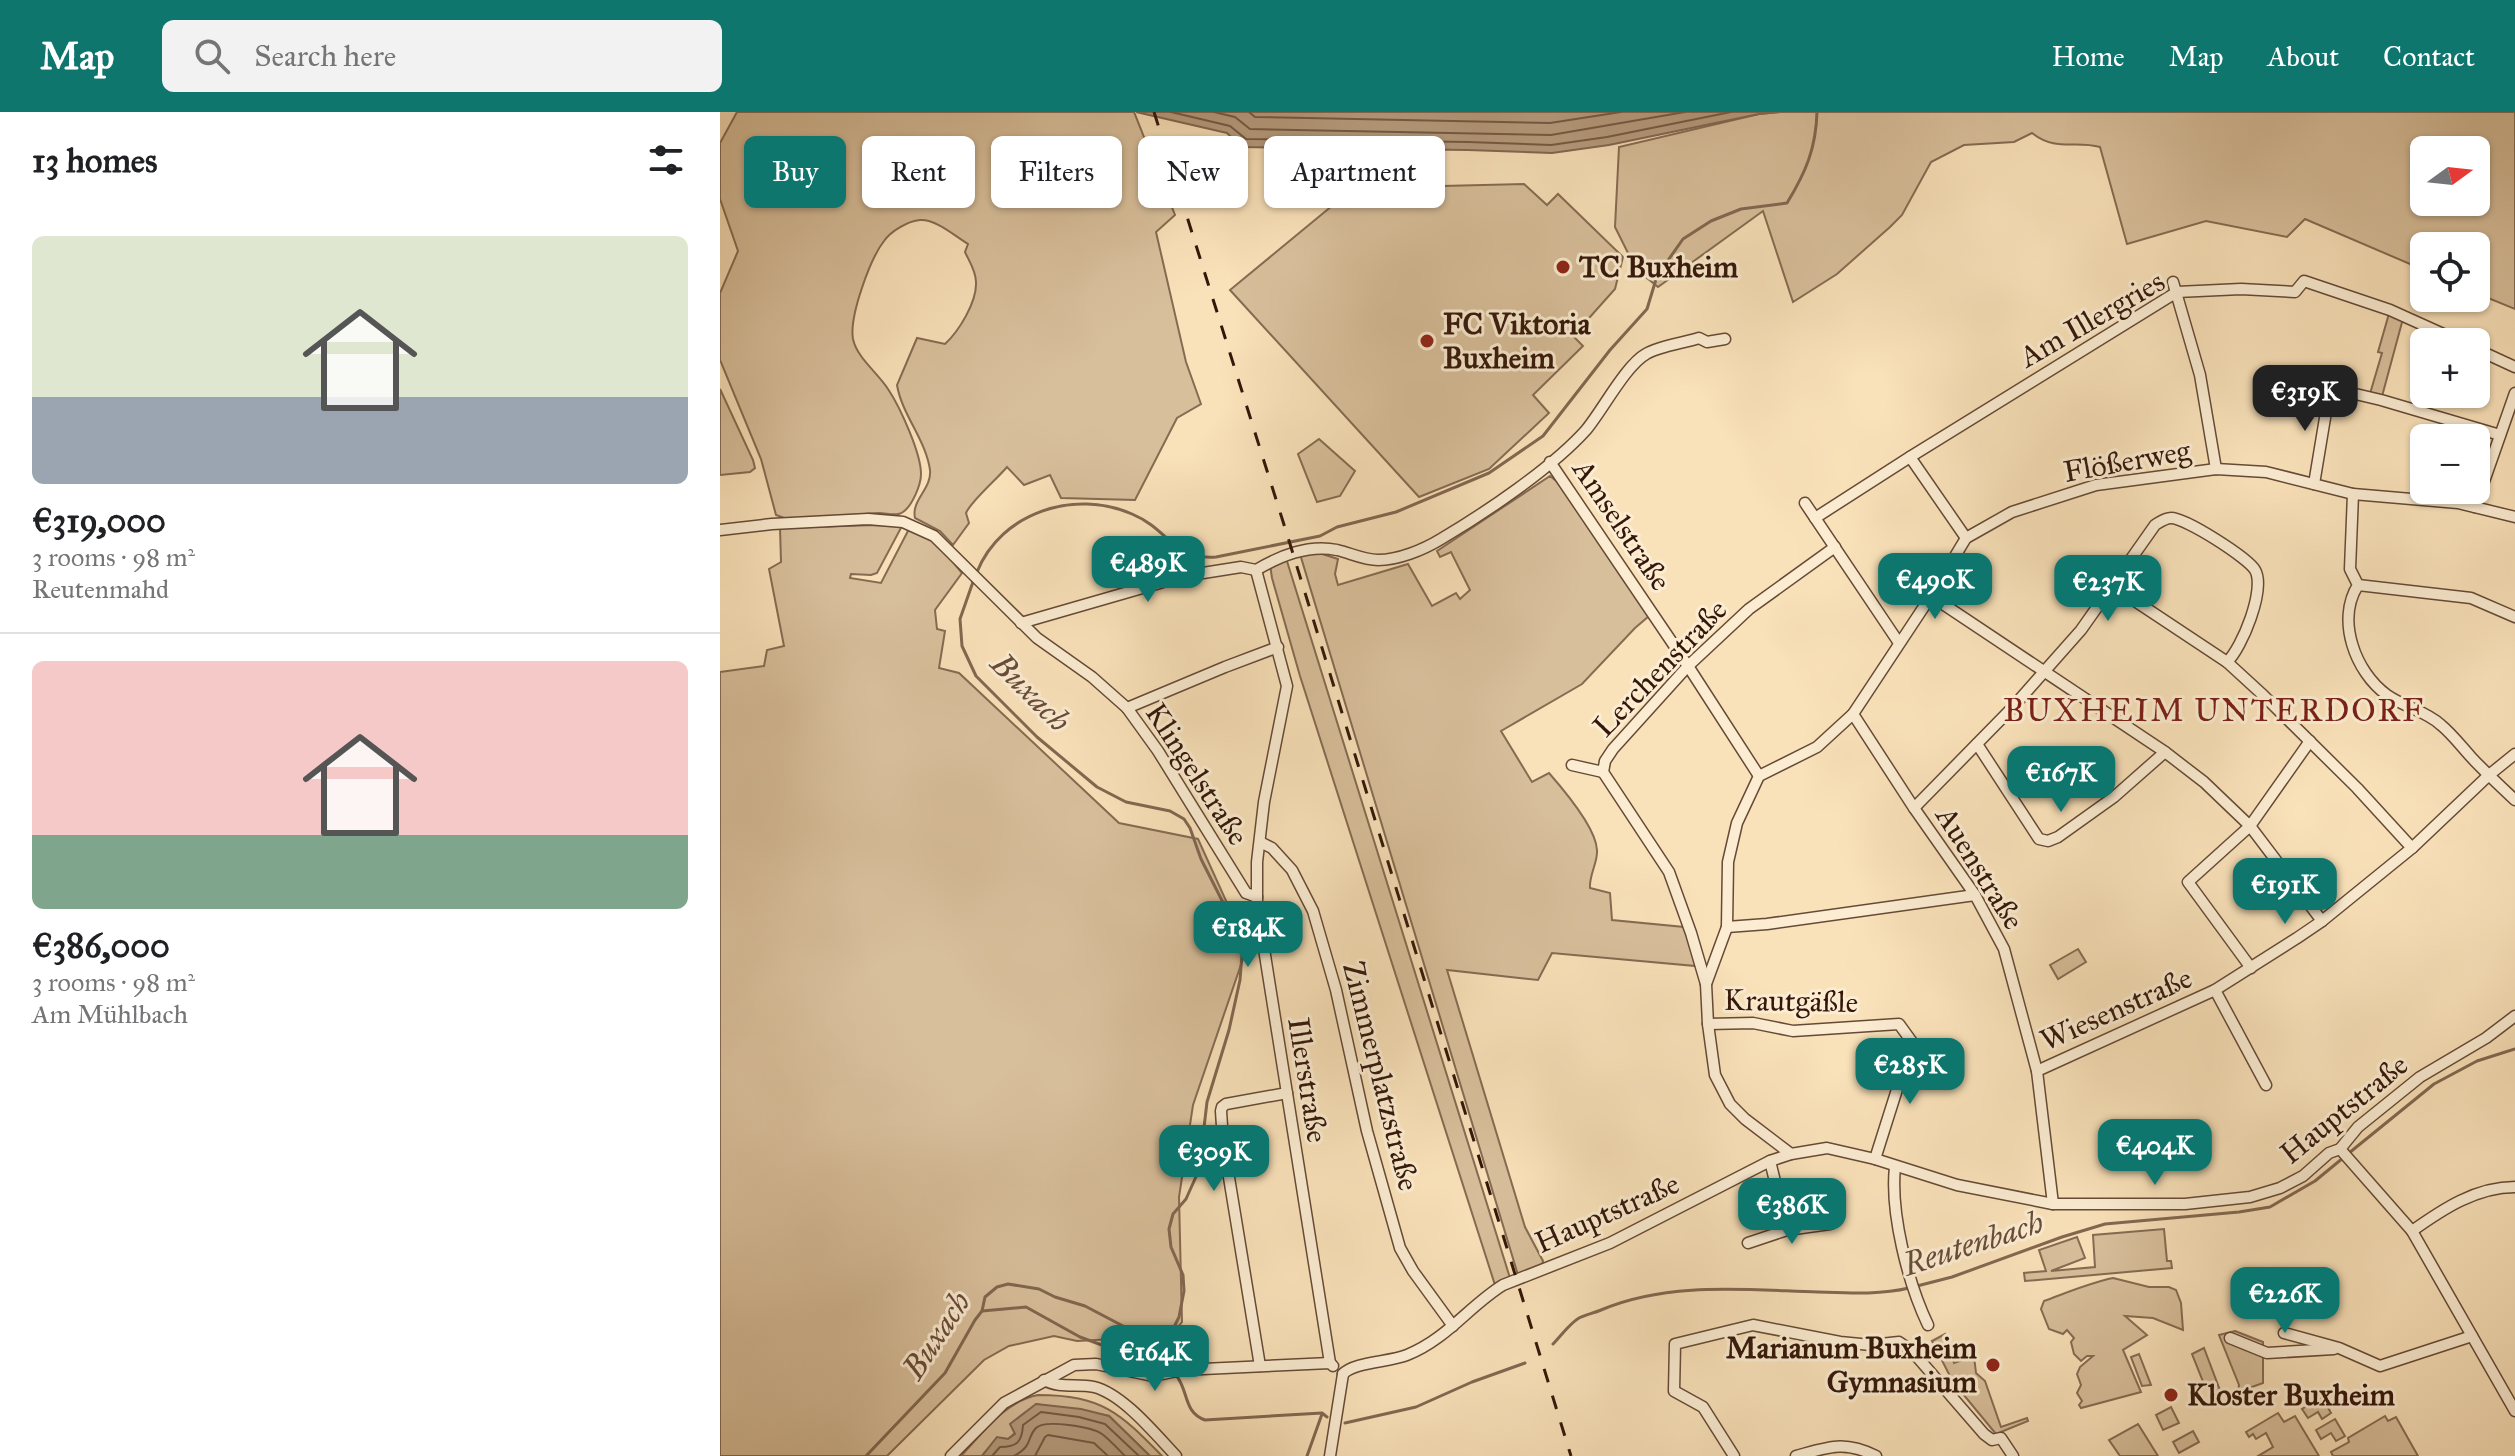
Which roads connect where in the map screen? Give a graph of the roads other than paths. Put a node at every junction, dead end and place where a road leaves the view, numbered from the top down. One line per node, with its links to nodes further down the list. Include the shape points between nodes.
1 (2175, 287): 2 (street, Am Illergries, via 2295,292 2304,281); 8 (street, Am Illergries); 10 (street, via 2200,375)
2 (2430, 328)
3 (1725, 339): 9 (street, via 1699,338 1645,354 1586,430)
4 (2490, 355): 5 (street)
5 (2515, 367)
6 (2515, 393): 7 (street)
7 (2500, 435): 11 (street, via 2330,388); 14 (street)
8 (1910, 457): 16 (street, Am Illergries); 18 (street)
9 (1550, 462): 20 (street, via 1441,539 1411,553 1374,560 1309,549 1277,557); 29 (street, Amselstraße)
10 (2216, 469): 11 (street, Flößerweg, via 2266,472); 18 (street, Flößerweg, via 2096,485 2012,512)
11 (2314, 484): 12 (street, Flößerweg)
12 (2353, 494): 14 (street, Flößerweg); 21 (street, via 2350,569)
13 (1805, 503): 16 (street)
14 (2475, 507): 15 (street, Flößerweg)
15 (2515, 517)
16 (1815, 518): 19 (street)
17 (720, 530): 25 (street, Klingelstraße, via 868,519 903,522 940,541)
18 (1966, 538): 23 (street, Flößerweg)
19 (1835, 547): 26 (street); 29 (street, Lerchenstraße, via 1749,609)
20 (1260, 568): 25 (street, via 1184,576); 27 (street, Illerstraße)
21 (2358, 585): 24 (street, via 2471,598); 39 (street, via 2350,600 2350,638 2366,672 2388,696 2440,723)
22 (2114, 587): 28 (street); 28 (street, via 2155,525 2168,518 2187,523 2240,556 2258,576 2257,593 2243,639); 30 (street)
23 (1931, 596): 26 (street, Flößerweg); 30 (street)
24 (2515, 617)
25 (1021, 623): 31 (street, Klingelstraße)
26 (1899, 643): 32 (street, Flößerweg)
27 (1278, 647): 31 (street); 44 (street, Illerstraße, via 1287,690)
28 (2227, 662): 33 (street)
29 (1688, 666): 38 (street, Lerchenstraße, via 1613,749); 40 (street, Amselstraße)
30 (2045, 671): 34 (street); 35 (street)
31 (1127, 708): 47 (street, Klingelstraße, via 1246,893)
32 (1853, 714): 40 (street, Flößerweg, via 1817,747); 42 (street, Auenstraße)
33 (2310, 741): 43 (street); 45 (street)
34 (1977, 744): 35 (street, via 2044,841 2058,837 2114,797); 42 (street)
35 (2165, 752): 43 (street)
36 (2515, 754): 39 (street, Wiesenstraße)
37 (1572, 765): 38 (street)
38 (1603, 772): 51 (street, Lerchenstraße, via 1669,872)
39 (2489, 775): 41 (street); 45 (street, Wiesenstraße)
40 (1759, 776): 49 (street, via 1737,823 1728,862)
41 (2515, 800)
42 (1914, 808): 46 (street, Auenstraße)
43 (2250, 826): 48 (street); 50 (street, via 2188,882)
44 (1260, 842): 47 (street, Illerstraße); 70 (street, Zimmerplatzstraße, via 1283,858 1313,911 1400,1248)
45 (2412, 848): 48 (street, Wiesenstraße)
46 (1975, 895): 49 (street); 55 (street, Auenstraße, via 2004,949)
47 (1257, 897): 57 (street, Illerstraße)
48 (2322, 921): 50 (street, Wiesenstraße)
49 (1727, 927): 51 (street)
50 (2251, 968): 52 (street, Wiesenstraße)
51 (1706, 984): 54 (street)
52 (2215, 990): 55 (street, Wiesenstraße); 56 (street)
53 (2515, 1016): 58 (street, Hauptstraße, via 2420,1077 2358,1127)
54 (1708, 1024): 59 (street, via 1717,1081 1730,1104); 60 (street, Krautgäßle, via 1753,1023 1793,1031 1899,1024 1912,1042)
55 (2037, 1071): 64 (street, Auenstraße)
56 (2266, 1085)
57 (1287, 1093): 75 (street, Illerstraße); 76 (street, via 1226,1104 1221,1111)
58 (2340, 1149): 64 (street, Hauptstraße, via 2295,1181 2250,1197 2185,1204); 67 (street)
59 (1791, 1154): 60 (street, Hauptstraße, via 1827,1148); 61 (street, Hauptstraße)
60 (1875, 1159): 62 (street, Hauptstraße)
61 (1770, 1161): 66 (street); 70 (street, Hauptstraße, via 1610,1243 1503,1285)
62 (1895, 1167): 64 (street, Hauptstraße); 69 (street, via 1897,1219)
63 (2515, 1187): 67 (street, via 2459,1201)
64 (2053, 1204)
65 (1830, 1224): 66 (street)
66 (1787, 1230): 68 (street)
67 (2412, 1231): 72 (street)
68 (1748, 1243)
69 (1928, 1325)
70 (1453, 1326): 77 (street, Hauptstraße, via 1407,1355 1352,1367)
71 (2284, 1333): 74 (street)
72 (2472, 1336): 74 (street, via 2380,1366); 79 (street)
73 (2230, 1338): 74 (street, via 2267,1353)
74 (2339, 1348)
75 (1330, 1363): 76 (street); 77 (street)
76 (1260, 1366): 78 (street, via 1153,1376 1085,1363)
77 (1343, 1374): 82 (street)
78 (1044, 1380): 80 (street, via 1004,1403); 81 (street, via 1110,1394)
79 (2515, 1411)
80 (951, 1456)
81 (1176, 1456)
82 (1330, 1456)
83 (1734, 1456): 86 (street, via 1703,1407 1674,1391 1675,1344 1759,1325 1855,1344 1899,1342 1988,1438 2001,1438)
84 (1796, 1456): 85 (street, via 1839,1445)
85 (1876, 1456)
86 (2013, 1456)

